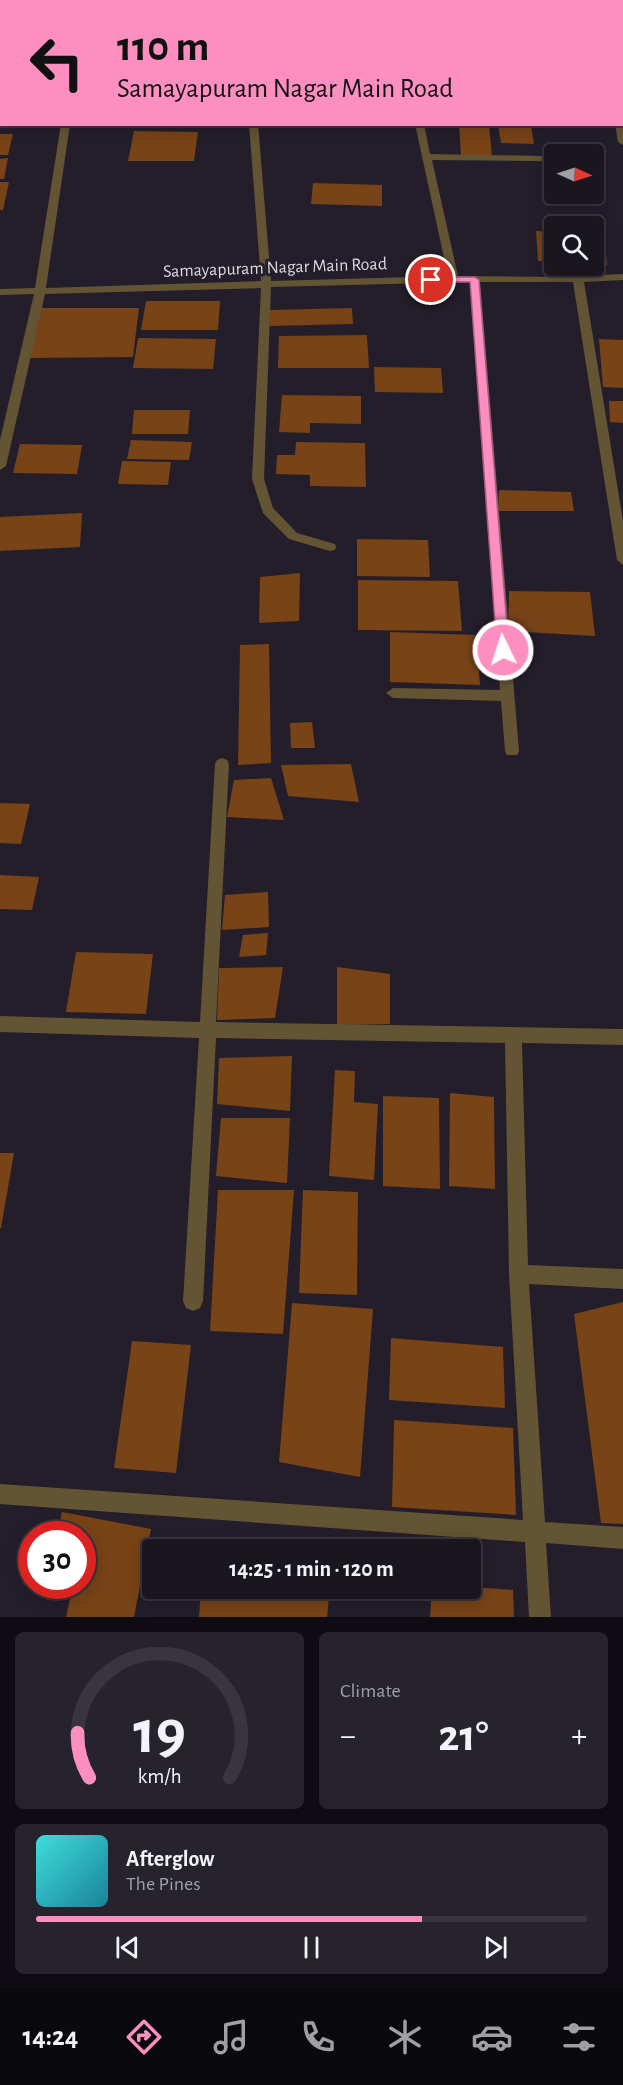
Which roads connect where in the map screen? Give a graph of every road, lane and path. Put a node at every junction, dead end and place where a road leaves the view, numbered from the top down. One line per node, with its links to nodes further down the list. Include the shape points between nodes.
1 (66, 126): 14 (street)
2 (253, 126): 12 (street)
3 (418, 126): 6 (street)
4 (619, 126): 5 (street)
5 (623, 142)
6 (426, 157): 7 (street); 9 (street)
7 (541, 158)
8 (623, 277): 10 (street, Samayapuram Nagar Main Road)
9 (454, 279): 11 (street, Samayapuram Nagar Main Road); 12 (street, Samayapuram Nagar Main Road)
10 (578, 279): 11 (street, Samayapuram Nagar Main Road); 17 (street)
11 (475, 280): 19 (street)
12 (266, 284): 14 (street, Samayapuram Nagar Main Road); 16 (street, via 258,479 267,510 293,536)
13 (0, 292): 14 (street, Samayapuram Nagar Main Road)
14 (40, 292): 15 (street)
15 (0, 466)
16 (330, 547)
17 (623, 560)
18 (393, 693): 19 (street)
19 (507, 696): 20 (street)
20 (513, 752)
21 (222, 764): 23 (street)
22 (0, 1024): 23 (street)
23 (208, 1030): 24 (street); 28 (street)
24 (513, 1035): 25 (street); 26 (street)
25 (623, 1037)
26 (519, 1274): 27 (street); 30 (street)
27 (623, 1279)
28 (193, 1301)
29 (0, 1494): 30 (street)
30 (535, 1532): 31 (street); 32 (street)
31 (623, 1538)
32 (540, 1617)

